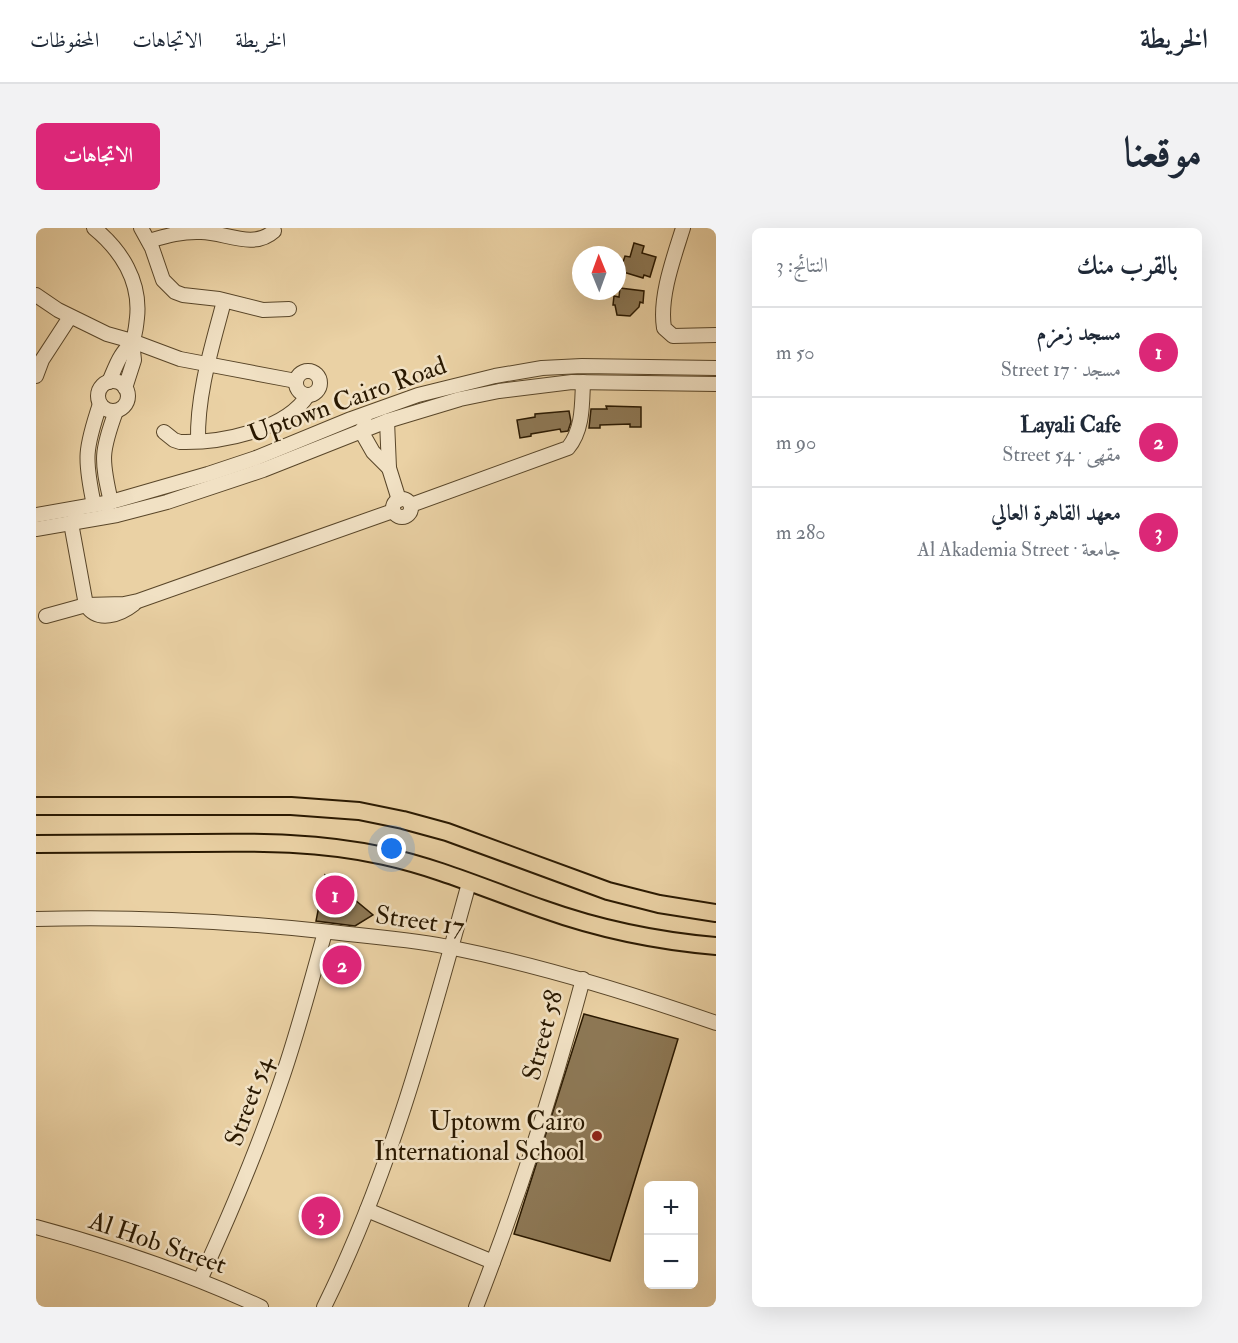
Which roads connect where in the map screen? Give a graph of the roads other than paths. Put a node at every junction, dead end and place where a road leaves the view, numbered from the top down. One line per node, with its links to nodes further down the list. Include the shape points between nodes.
1 (94, 228): 11 (street, via 110,241 131,274 138,312)
2 (141, 228): 5 (street)
3 (683, 228): 10 (street, via 664,301 664,328 673,336)
4 (273, 231): 5 (street, via 253,241 203,232 178,233)
5 (149, 241): 7 (street, via 168,287 183,295)
6 (36, 295): 9 (street)
7 (224, 301): 8 (street, via 263,310); 12 (street)
8 (289, 309)
9 (70, 317): 11 (street); 15 (street)
10 (716, 335)
11 (132, 341): 12 (street); 17 (street); 21 (street, via 134,360)
12 (207, 365): 16 (street); 29 (street, via 198,415)
13 (670, 367): 14 (street, Uptown Cairo Road); 19 (street); 23 (street, Uptown Cairo Road, via 542,369)
14 (716, 368)
15 (36, 376)
16 (296, 381): 22 (street, via 298,389); 22 (street, via 304,372 316,374 320,386 316,393)
17 (109, 382): 21 (street); 24 (street, via 100,389)
18 (578, 382): 19 (street, Uptown Cairo Road); 26 (street, Uptown Cairo Road, via 479,395); 33 (street, via 582,407 579,430 568,448)
19 (669, 383): 20 (street, Uptown Cairo Road)
20 (716, 384)
21 (125, 388): 25 (street, via 127,402)
22 (308, 395): 29 (street, via 297,410 282,420 240,435)
23 (418, 395): 28 (street, via 370,420); 31 (street, Uptown Cairo Road, via 256,458)
24 (100, 404): 25 (street); 32 (street, via 86,453)
25 (116, 411): 31 (street, via 103,453)
26 (387, 421): 28 (street, Uptown Cairo Road); 30 (street)
27 (164, 432): 29 (street, via 180,442)
28 (361, 432): 30 (street); 35 (street, Uptown Cairo Road, via 212,488 117,515)
29 (198, 441)
30 (389, 468): 33 (street)
31 (111, 502): 32 (street, Uptown Cairo Road); 35 (street)
32 (94, 505): 34 (street, Uptown Cairo Road)
33 (401, 505): 37 (street, via 138,601 116,616 97,614)
34 (36, 515)
35 (71, 523): 36 (street, Uptown Cairo Road); 37 (street)
36 (36, 529)
37 (86, 605): 38 (street)
38 (46, 616)
39 (36, 806): 42 (main road, via 291,806 359,811 447,832 608,891)
40 (36, 844): 41 (main road, via 321,845 397,859)
41 (469, 883): 45 (main road, via 597,926); 46 (street)
42 (716, 913)
43 (36, 919): 44 (street, Street 17, via 176,918)
44 (325, 932): 46 (street, Street 17); 52 (street, Street 54, via 282,1080 230,1215)
45 (716, 946)
46 (452, 947): 47 (street, Street 17); 49 (street, via 412,1086)
47 (583, 979): 48 (street, Street 17); 51 (street, Street 58, via 555,1083)
48 (716, 1023)
49 (368, 1210): 51 (street); 54 (street)
50 (36, 1227): 52 (street, Al Hob Street)
51 (493, 1262): 55 (street, Street 58)
52 (200, 1280): 53 (street, Al Hob Street)
53 (261, 1307)
54 (324, 1307)
55 (476, 1307)

